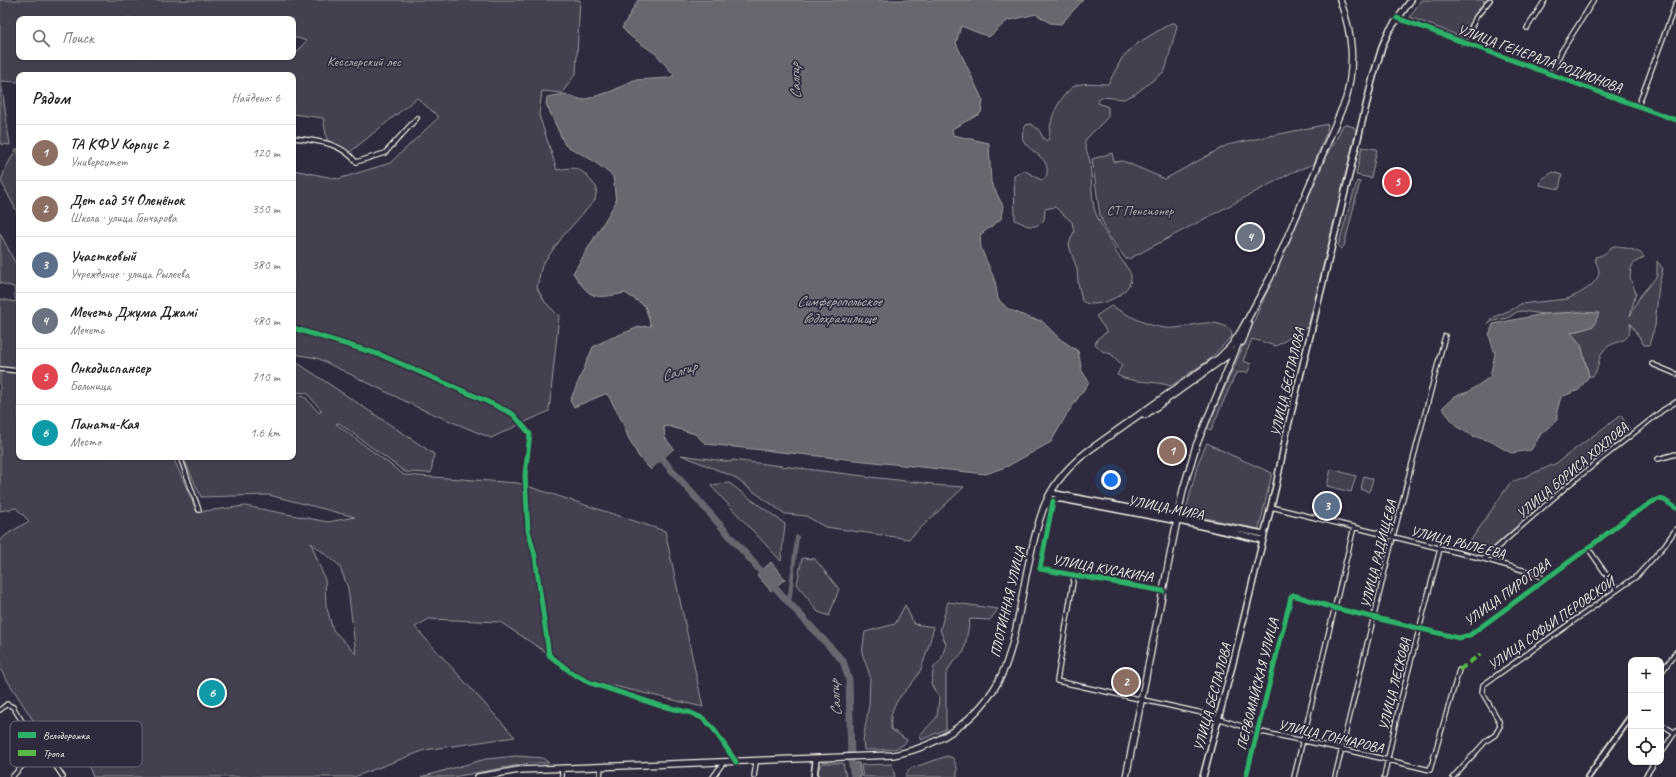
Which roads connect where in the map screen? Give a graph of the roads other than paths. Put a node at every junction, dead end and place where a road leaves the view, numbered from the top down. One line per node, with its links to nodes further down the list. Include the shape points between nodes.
1 (1340, 0): 15 (main road, via 1348,23 1352,47 1351,76 1346,100)
2 (1411, 0): 7 (main road, УЛИЦА БЕСПАЛОВА)
3 (1490, 0): 9 (street, via 1476,17)
4 (1545, 0): 8 (street)
5 (1594, 0): 10 (street, via 1561,52)
6 (1676, 3): 11 (street)
7 (1397, 18): 9 (street, УЛИЦА ГЕНЕРАЛА РОДИОНОВА); 32 (main road, УЛИЦА БЕСПАЛОВА, via 1385,39 1373,77 1288,426)
8 (1527, 28)
9 (1462, 43): 10 (street, УЛИЦА ГЕНЕРАЛА РОДИОНОВА)
10 (1551, 74): 11 (street, УЛИЦА ГЕНЕРАЛА РОДИОНОВА)
11 (1638, 106): 13 (street, УЛИЦА ГЕНЕРАЛА РОДИОНОВА)
12 (417, 118): 14 (street, via 385,153 356,162 350,154 329,143)
13 (1676, 120)
14 (296, 138)
15 (1262, 294): 16 (main road); 19 (main road)
16 (1246, 323): 20 (main road); 30 (main road, via 1231,346 1219,358 1082,455)
17 (296, 329): 70 (street, via 381,355 513,414 530,434 525,475 528,530 535,556 549,655 588,682 704,719)
18 (1445, 336): 40 (street, УЛИЦА РАДИЩЕВА)
19 (1240, 346): 20 (main road); 25 (main road)
20 (1235, 351): 25 (main road); 30 (main road, via 1092,451 1076,464)
21 (1652, 364): 24 (street)
22 (0, 369): 23 (street)
23 (16, 372)
24 (1676, 374)
25 (1216, 398): 36 (main road, via 1190,464)
26 (1676, 402): 44 (street, УЛИЦА БОРИСА ХОХЛОВА, via 1566,487)
27 (1676, 454): 28 (street)
28 (1658, 459)
29 (181, 460): 35 (street)
30 (1050, 493): 33 (main road, ПЛОТИННАЯ УЛИЦА); 36 (main road, УЛИЦА МИРА)
31 (1053, 501): 33 (main road); 36 (main road, УЛИЦА МИРА, via 1063,499); 45 (street, ПЛОТИННАЯ УЛИЦА)
32 (1271, 507): 37 (street, УЛИЦА РЫЛЕЕВА); 39 (main road, УЛИЦА БЕСПАЛОВА)
33 (1043, 508): 68 (main road, ПЛОТИННАЯ УЛИЦА, via 1004,667 994,687 964,724 934,743 903,754)
34 (1676, 508): 42 (street, УЛИЦА ПИРОГОВА, via 1659,499 1652,502)
35 (199, 510)
36 (1178, 519): 39 (main road, УЛИЦА МИРА); 41 (main road, УЛИЦА МИРА); 49 (main road)
37 (1354, 527): 40 (street, УЛИЦА РЫЛЕЕВА); 51 (street)
38 (1676, 529): 48 (street, УЛИЦА СОФЬИ ПЕРОВСКОЙ, via 1637,576)
39 (1264, 534): 41 (main road, УЛИЦА БЕСПАЛОВА)
40 (1392, 537): 43 (street, УЛИЦА РЫЛЕЕВА); 52 (street, УЛИЦА РАДИЩЕВА)
41 (1263, 540): 59 (main road, УЛИЦА БЕСПАЛОВА)
42 (1588, 548): 47 (street, УЛИЦА ПИРОГОВА); 48 (street)
43 (1440, 549): 44 (street, УЛИЦА РЫЛЕЕВА); 53 (street, УЛИЦА ЛЕСКОВА)
44 (1484, 559): 47 (street, УЛИЦА РЫЛЕЕВА, via 1537,574)
45 (1040, 569): 46 (street, УЛИЦА КУСАКИНА)
46 (1074, 576): 49 (street, УЛИЦА КУСАКИНА); 57 (street, УЛИЦА ГОНЧАРОВА, via 1057,681)
47 (1544, 580): 53 (street, УЛИЦА ПИРОГОВА, via 1464,637)
48 (1617, 590): 92 (street, УЛИЦА СОФЬИ ПЕРОВСКОЙ, via 1483,685 1481,690 1500,721 1500,726 1495,735)
49 (1163, 591): 57 (main road)
50 (1291, 597): 51 (street, УЛИЦА ПИРОГОВА, via 1292,595); 63 (street, ПЕРВОМАЙСКАЯ УЛИЦА)
51 (1334, 608): 52 (street, УЛИЦА ПИРОГОВА); 65 (street)
52 (1374, 617): 53 (street, УЛИЦА ПИРОГОВА); 66 (street, УЛИЦА РАДИЩЕВА)
53 (1419, 628): 69 (street, УЛИЦА ЛЕСКОВА)
54 (1676, 652): 55 (street)
55 (1664, 669)
56 (1459, 670): 69 (street, УЛИЦА ГОНЧАРОВА, via 1430,770)
57 (1140, 699): 59 (street, УЛИЦА ГОНЧАРОВА); 86 (main road)
58 (0, 710): 61 (street, via 7,704 13,707)
59 (1218, 719): 63 (street, УЛИЦА ГОНЧАРОВА); 87 (main road, УЛИЦА БЕСПАЛОВА)
60 (1628, 720): 93 (street)
61 (22, 721)
62 (1664, 726): 64 (street)
63 (1257, 731): 65 (street, УЛИЦА ГОНЧАРОВА); 88 (street, ПЕРВОМАЙСКАЯ УЛИЦА)
64 (1676, 732): 67 (street)
65 (1302, 740): 66 (street, УЛИЦА ГОНЧАРОВА); 89 (street)
66 (1342, 749): 69 (street, УЛИЦА ГОНЧАРОВА); 90 (street, УЛИЦА РАДИЩЕВА)
67 (1664, 749)
68 (816, 760): 71 (main road, ПЛОТИННАЯ УЛИЦА); 85 (main road)
69 (1388, 760): 91 (street, УЛИЦА ЛЕСКОВА)
70 (736, 762): 71 (main road, ПЛОТИННАЯ УЛИЦА); 72 (main road, ПЛОТИННАЯ УЛИЦА)
71 (756, 762): 84 (street)
72 (723, 763): 76 (main road, ПЛОТИННАЯ УЛИЦА); 83 (street)
73 (1653, 765): 94 (street)
74 (21, 767): 78 (street)
75 (56, 767): 79 (street)
76 (601, 767): 77 (main road, ПЛОТИННАЯ УЛИЦА); 82 (street)
77 (562, 768): 80 (main road, ПЛОТИННАЯ УЛИЦА, via 519,770); 81 (street)
78 (12, 777)
79 (62, 777)
80 (478, 777)
81 (562, 777)
82 (600, 777)
83 (713, 777)
84 (754, 777)
85 (814, 777)
86 (1126, 777)
87 (1203, 777)
88 (1246, 777)
89 (1294, 777)
90 (1335, 777)
91 (1384, 777)
92 (1452, 777)
93 (1588, 777)
94 (1645, 777)

